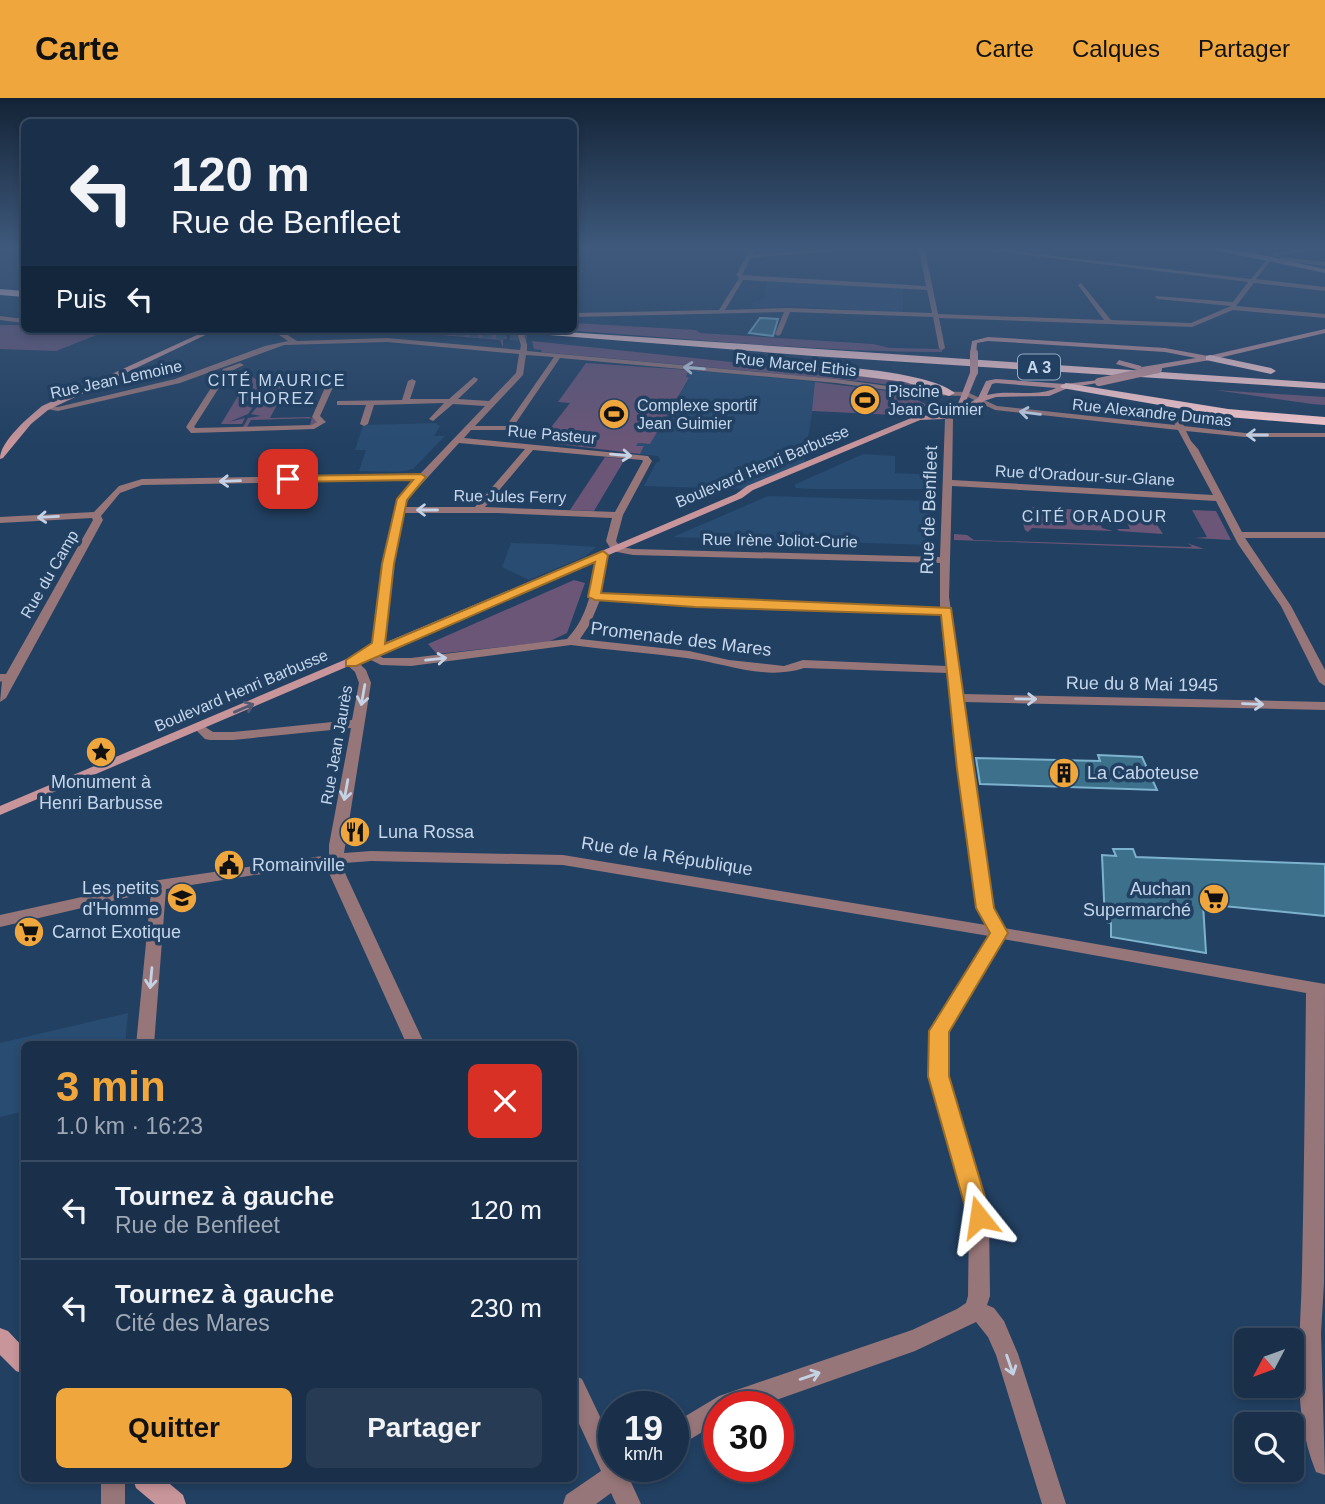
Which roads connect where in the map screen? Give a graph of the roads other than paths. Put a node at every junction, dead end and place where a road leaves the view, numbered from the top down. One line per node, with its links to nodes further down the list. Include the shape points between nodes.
1 (633, 314): 8 (street)
2 (786, 314): 17 (street)
3 (864, 314): 10 (street)
4 (934, 314): 10 (street)
5 (1103, 314): 13 (street)
6 (1216, 314): 13 (street, via 1192,325)
7 (1303, 314): 9 (street)
8 (577, 316)
9 (1325, 316)
10 (935, 317): 13 (street); 21 (street)
11 (0, 318): 12 (street)
12 (21, 322)
13 (1110, 323)
14 (1325, 331): 18 (street)
15 (206, 333): 48 (street)
16 (280, 333): 20 (street)
17 (778, 334)
18 (1312, 334): 26 (street); 26 (street)
19 (523, 339): 20 (street, Rue Jean Lemoine); 22 (highway, A 3); 24 (highway, A 3); 25 (street, Rue Marcel Ethis); 46 (street, Rue Jean Jaurès, via 520,373)
20 (296, 343): 23 (street, Rue Jean Lemoine)
21 (942, 348)
22 (754, 349): 27 (highway); 37 (highway, A 3)
23 (254, 350): 30 (street, via 254,359 226,371 190,427 194,431 314,427 322,422 316,417); 48 (street, Rue Jean Lemoine, via 177,381 58,409)
24 (692, 351): 38 (highway, via 905,379); 39 (highway, A 3)
25 (558, 356): 38 (street, Rue Marcel Ethis, one-way to 25); 56 (street, via 508,428)
26 (1204, 356): 28 (street); 28 (street); 31 (street, bridge, via 988,339 974,342); 32 (highway)
27 (1119, 362): 28 (highway); 29 (street, via 1136,365)
28 (1154, 367): 29 (street, bridge); 36 (street, bridge)
29 (1134, 370): 36 (street, bridge)
30 (335, 374)
31 (974, 374): 35 (street); 40 (street)
32 (1325, 377)
33 (474, 379): 42 (street)
34 (412, 381): 43 (street)
35 (996, 381): 36 (street); 41 (street, Boulevard Henri Barbusse, via 989,383)
36 (1066, 386): 41 (street, via 1049,394); 54 (highway, via 1228,413)
37 (1325, 386)
38 (948, 393): 40 (street, Rue Marcel Ethis)
39 (1325, 393)
40 (967, 394): 41 (street, Rue Marcel Ethis); 51 (street, Boulevard Henri Barbusse, via 960,410 944,417)
41 (981, 399): 50 (street, Rue Alexandre Dumas, one-way to 41, via 989,407); 53 (street, Boulevard Henri Barbusse)
42 (450, 401): 43 (street); 46 (street); 52 (street)
43 (405, 402): 45 (street)
44 (340, 403): 45 (street)
45 (371, 403): 55 (street)
46 (492, 404): 56 (street, Rue Jean Jaurès)
47 (1059, 404): 50 (street)
48 (45, 408): 61 (street)
49 (1173, 411): 57 (street)
50 (1063, 416): 57 (street, Rue Alexandre Dumas)
51 (919, 418): 53 (street, Boulevard Henri Barbusse); 72 (street, Boulevard Henri Barbusse)
52 (433, 419)
53 (949, 419): 63 (street, Rue de Benfleet)
54 (1325, 421)
55 (364, 424)
56 (467, 428): 59 (street, Rue Jean Jaurès)
57 (1182, 429): 58 (street, Rue Alexandre Dumas, one-way to 57); 64 (street)
58 (1325, 435)
59 (456, 440): 60 (street, Rue Pasteur); 62 (street, Rue Jean Jaurès)
60 (532, 446): 66 (street); 68 (street, Rue Pasteur, one-way to 68, via 645,458 648,461)
61 (0, 456)
62 (421, 477): 65 (street, Rue Jean Jaurès, via 402,499); 67 (street, Rue du Camp, one-way to 67, via 142,482 115,491)
63 (949, 483): 64 (street, Rue d'Oradour-sur-Glane); 74 (street, Rue de Benfleet)
64 (1219, 498): 70 (street)
65 (401, 510): 66 (street, Rue Jules Ferry, one-way to 65); 79 (street, Rue Jean Jaurès, via 388,564 379,645)
66 (478, 510): 68 (street, Rue Jules Ferry)
67 (96, 515): 69 (street, one-way to 69); 81 (street, Rue du Camp, via 98,520)
68 (618, 515): 72 (street, via 611,541)
69 (0, 520)
70 (1240, 535): 71 (street); 82 (street, via 1286,606)
71 (1325, 535)
72 (616, 549): 73 (street, Boulevard Henri Barbusse); 74 (street, Rue Irène Joliot-Curie)
73 (603, 555): 75 (street); 78 (street, Boulevard Henri Barbusse)
74 (944, 560): 76 (street, Rue de Benfleet)
75 (595, 597): 76 (street); 77 (street, via 579,635)
76 (947, 611): 80 (street, Rue de Benfleet)
77 (571, 642): 78 (street, Promenade des Mares, one-way to 77, via 381,661 411,662); 80 (street, Promenade des Mares, via 785,670 803,664 862,664)
78 (370, 655): 79 (street, Boulevard Henri Barbusse)
79 (355, 666): 86 (street, Rue Jean Jaurès, one-way to 86, via 365,683); 87 (street, Boulevard Henri Barbusse, one-way to 79)
80 (954, 670): 84 (street, Rue de Benfleet)
81 (5, 677): 83 (street, Rue du Camp)
82 (1325, 682)
83 (0, 698)
84 (957, 698): 85 (street, Rue du 8 Mai 1945, one-way to 85); 92 (street, Rue de Benfleet, via 985,908)
85 (1325, 706)
86 (358, 723): 87 (street, via 233,736 210,736); 89 (street, Rue Jean Jaurès, one-way to 89)
87 (199, 727): 88 (street, Boulevard Henri Barbusse)
88 (0, 811)
89 (334, 859): 90 (street, Rue de la République); 92 (street, Rue de la République, via 563,860); 95 (street)
90 (159, 885): 91 (street, Rue de la République); 94 (street, one-way to 94)
91 (0, 922)
92 (999, 933): 93 (street, Rue de la République); 97 (street, via 939,1031 938,1076 979,1217 979,1296)
93 (1320, 990): 96 (street)
94 (145, 1041)
95 (414, 1041)
96 (1319, 1286): 103 (street, via 1310,1333 1312,1414)
97 (974, 1310): 100 (street, one-way to 97, via 915,1340); 112 (street, one-way to 112, via 991,1322 1007,1354)
98 (1, 1340): 99 (street)
99 (21, 1360)
100 (770, 1391)
101 (577, 1392): 102 (street)
102 (598, 1429)
103 (1325, 1463)
104 (113, 1482): 108 (street)
105 (148, 1482): 109 (street)
106 (606, 1482): 110 (street)
107 (624, 1482): 111 (street)
108 (113, 1504)
109 (174, 1504)
110 (575, 1504)
111 (629, 1504)
112 (1054, 1504)

